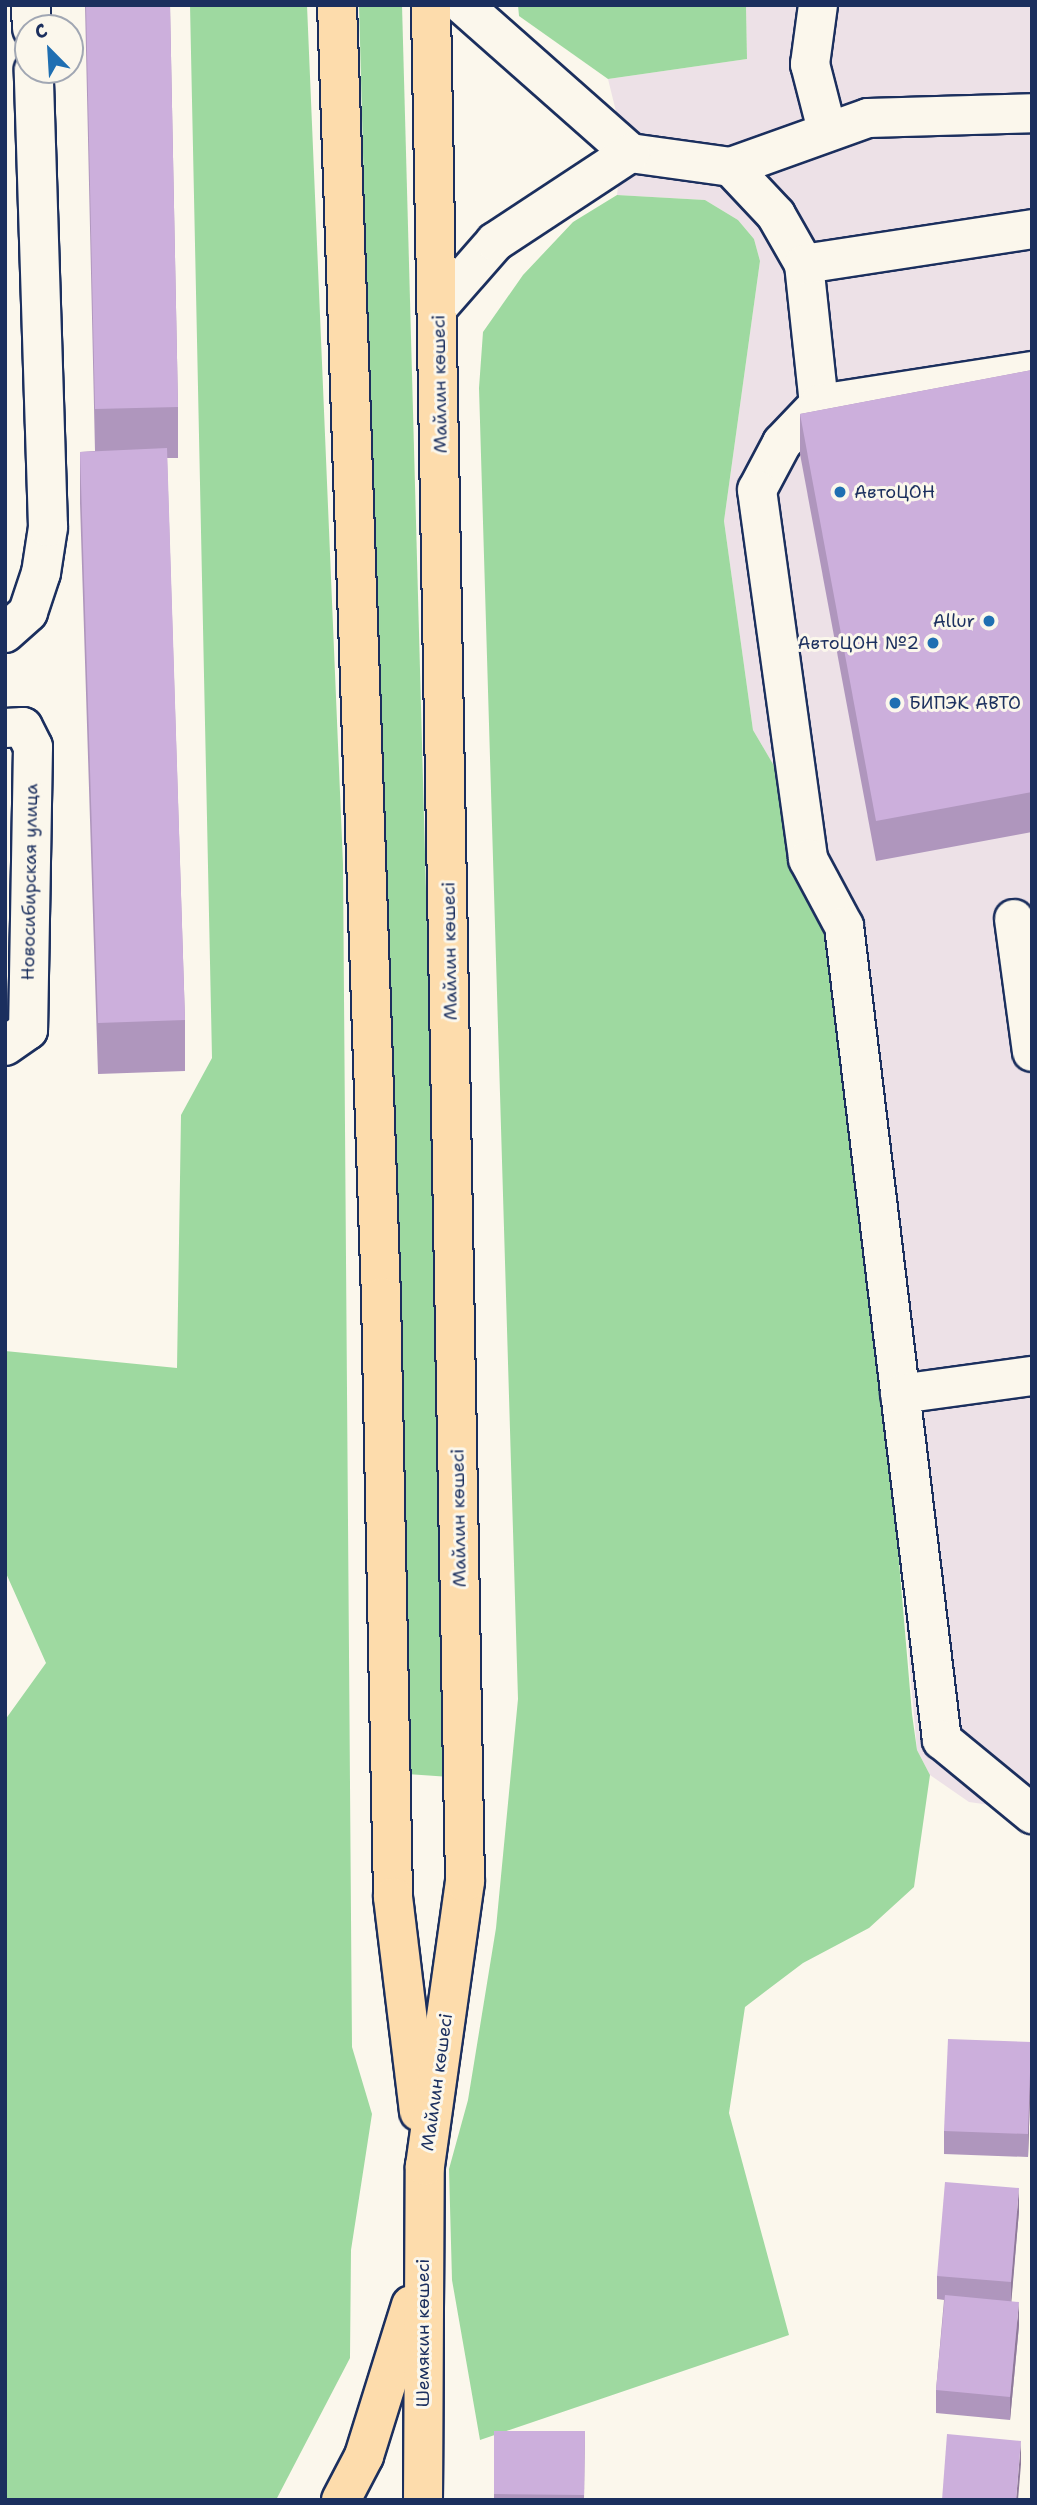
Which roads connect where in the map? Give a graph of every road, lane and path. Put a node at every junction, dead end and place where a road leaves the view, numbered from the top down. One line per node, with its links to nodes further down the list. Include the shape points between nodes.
1 (337, 5): 23 (main road, Майлин көшесі, via 381,1297 393,1897)
2 (430, 5): 12 (main road, Майлин көшесі)
3 (463, 5): 8 (street)
4 (818, 5): 7 (street, via 810,64)
5 (34, 84): 15 (street, via 48,527 41,573 28,612)
6 (1032, 113): 7 (street, via 868,118)
7 (827, 130): 9 (street)
8 (630, 153): 9 (street); 12 (street, via 495,242)
9 (730, 167): 11 (street, via 776,215)
10 (1032, 229): 11 (street)
11 (804, 264): 14 (street)
12 (439, 306): 23 (main road, Майлин көшесі, via 465,1882)
13 (1032, 370): 14 (street)
14 (819, 404): 21 (street, via 782,443 757,489 808,859 844,926)
15 (5, 633)
16 (5, 728): 18 (street, Новосибирская улица, via 23,727 33,747 28,1030)
17 (1014, 919): 19 (street)
18 (5, 1046)
19 (1032, 1052)
20 (1032, 1376): 21 (street)
21 (900, 1394): 22 (street, via 942,1740)
22 (1032, 1814)
23 (425, 2166): 24 (main road, Шемякин көшесі)
24 (422, 2269): 25 (main road, via 364,2456); 26 (main road, Шемякин көшесі)
25 (341, 2500)
26 (423, 2500)

